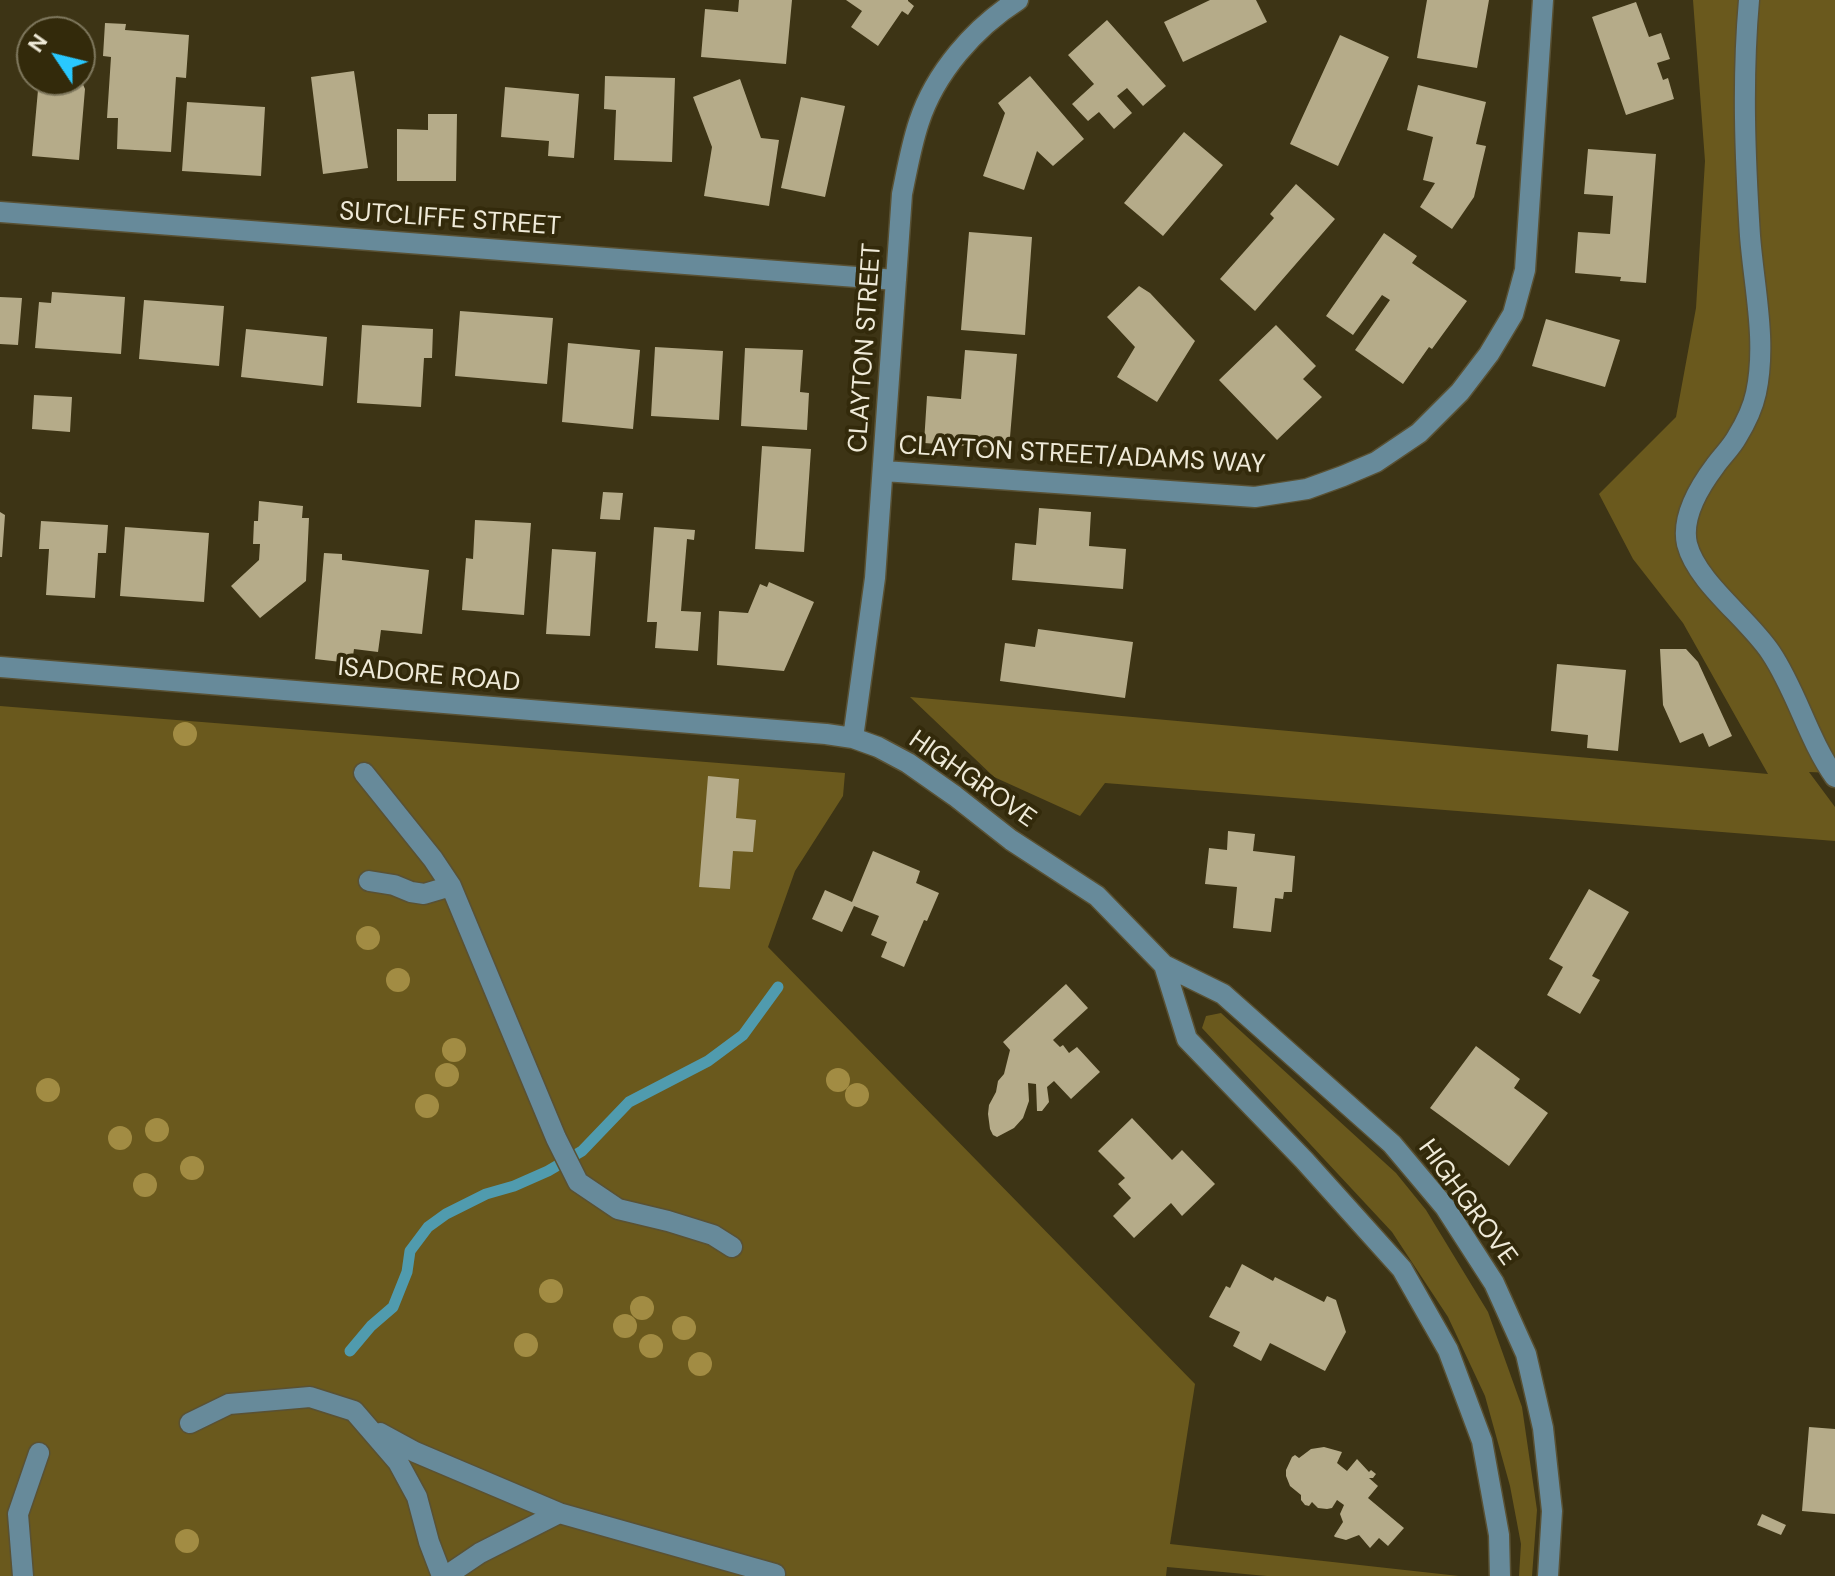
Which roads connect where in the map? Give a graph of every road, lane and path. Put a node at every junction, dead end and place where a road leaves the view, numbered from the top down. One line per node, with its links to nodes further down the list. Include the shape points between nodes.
1 (1018, 0): 5 (street, CLAYTON STREET, via 958,54 919,120 902,194)
2 (1543, 0): 6 (street, CLAYTON STREET/ADAMS WAY, via 1525,270 1513,314 1460,392 1419,433 1376,462 1343,476 1307,489 1255,497)
3 (1749, 0): 10 (street, via 1744,93 1760,360 1756,395 1736,439 1697,494 1686,540 1704,576 1772,654)
4 (0, 212): 5 (street, SUTCLIFFE STREET)
5 (896, 280): 6 (street, CLAYTON STREET)
6 (884, 471): 8 (street, CLAYTON STREET)
7 (0, 667): 8 (street, ISADORE ROAD)
8 (853, 738): 13 (street, HIGHGROVE, via 908,763 1097,896)
9 (364, 773): 12 (street)
10 (1835, 777)
11 (369, 881): 12 (street, via 424,894)
12 (451, 886): 14 (street, via 578,1182 618,1209 713,1235)
13 (1164, 965): 22 (street, HIGHGROVE, via 1187,1039 1402,1269 1448,1350 1482,1441 1499,1535); 23 (street, HIGHGROVE, via 1223,994 1392,1144 1445,1207 1494,1283 1526,1354 1543,1428 1552,1511)
14 (732, 1247)
15 (190, 1423): 16 (street, via 229,1404 310,1397 354,1411)
16 (368, 1427): 18 (street); 19 (street, via 398,1462 417,1497 429,1542)
17 (39, 1453): 21 (street, via 18,1514)
18 (559, 1513): 19 (street, via 480,1553); 20 (street)
19 (455, 1573)
20 (775, 1574)
21 (23, 1576)
22 (1500, 1576)
23 (1548, 1576)

